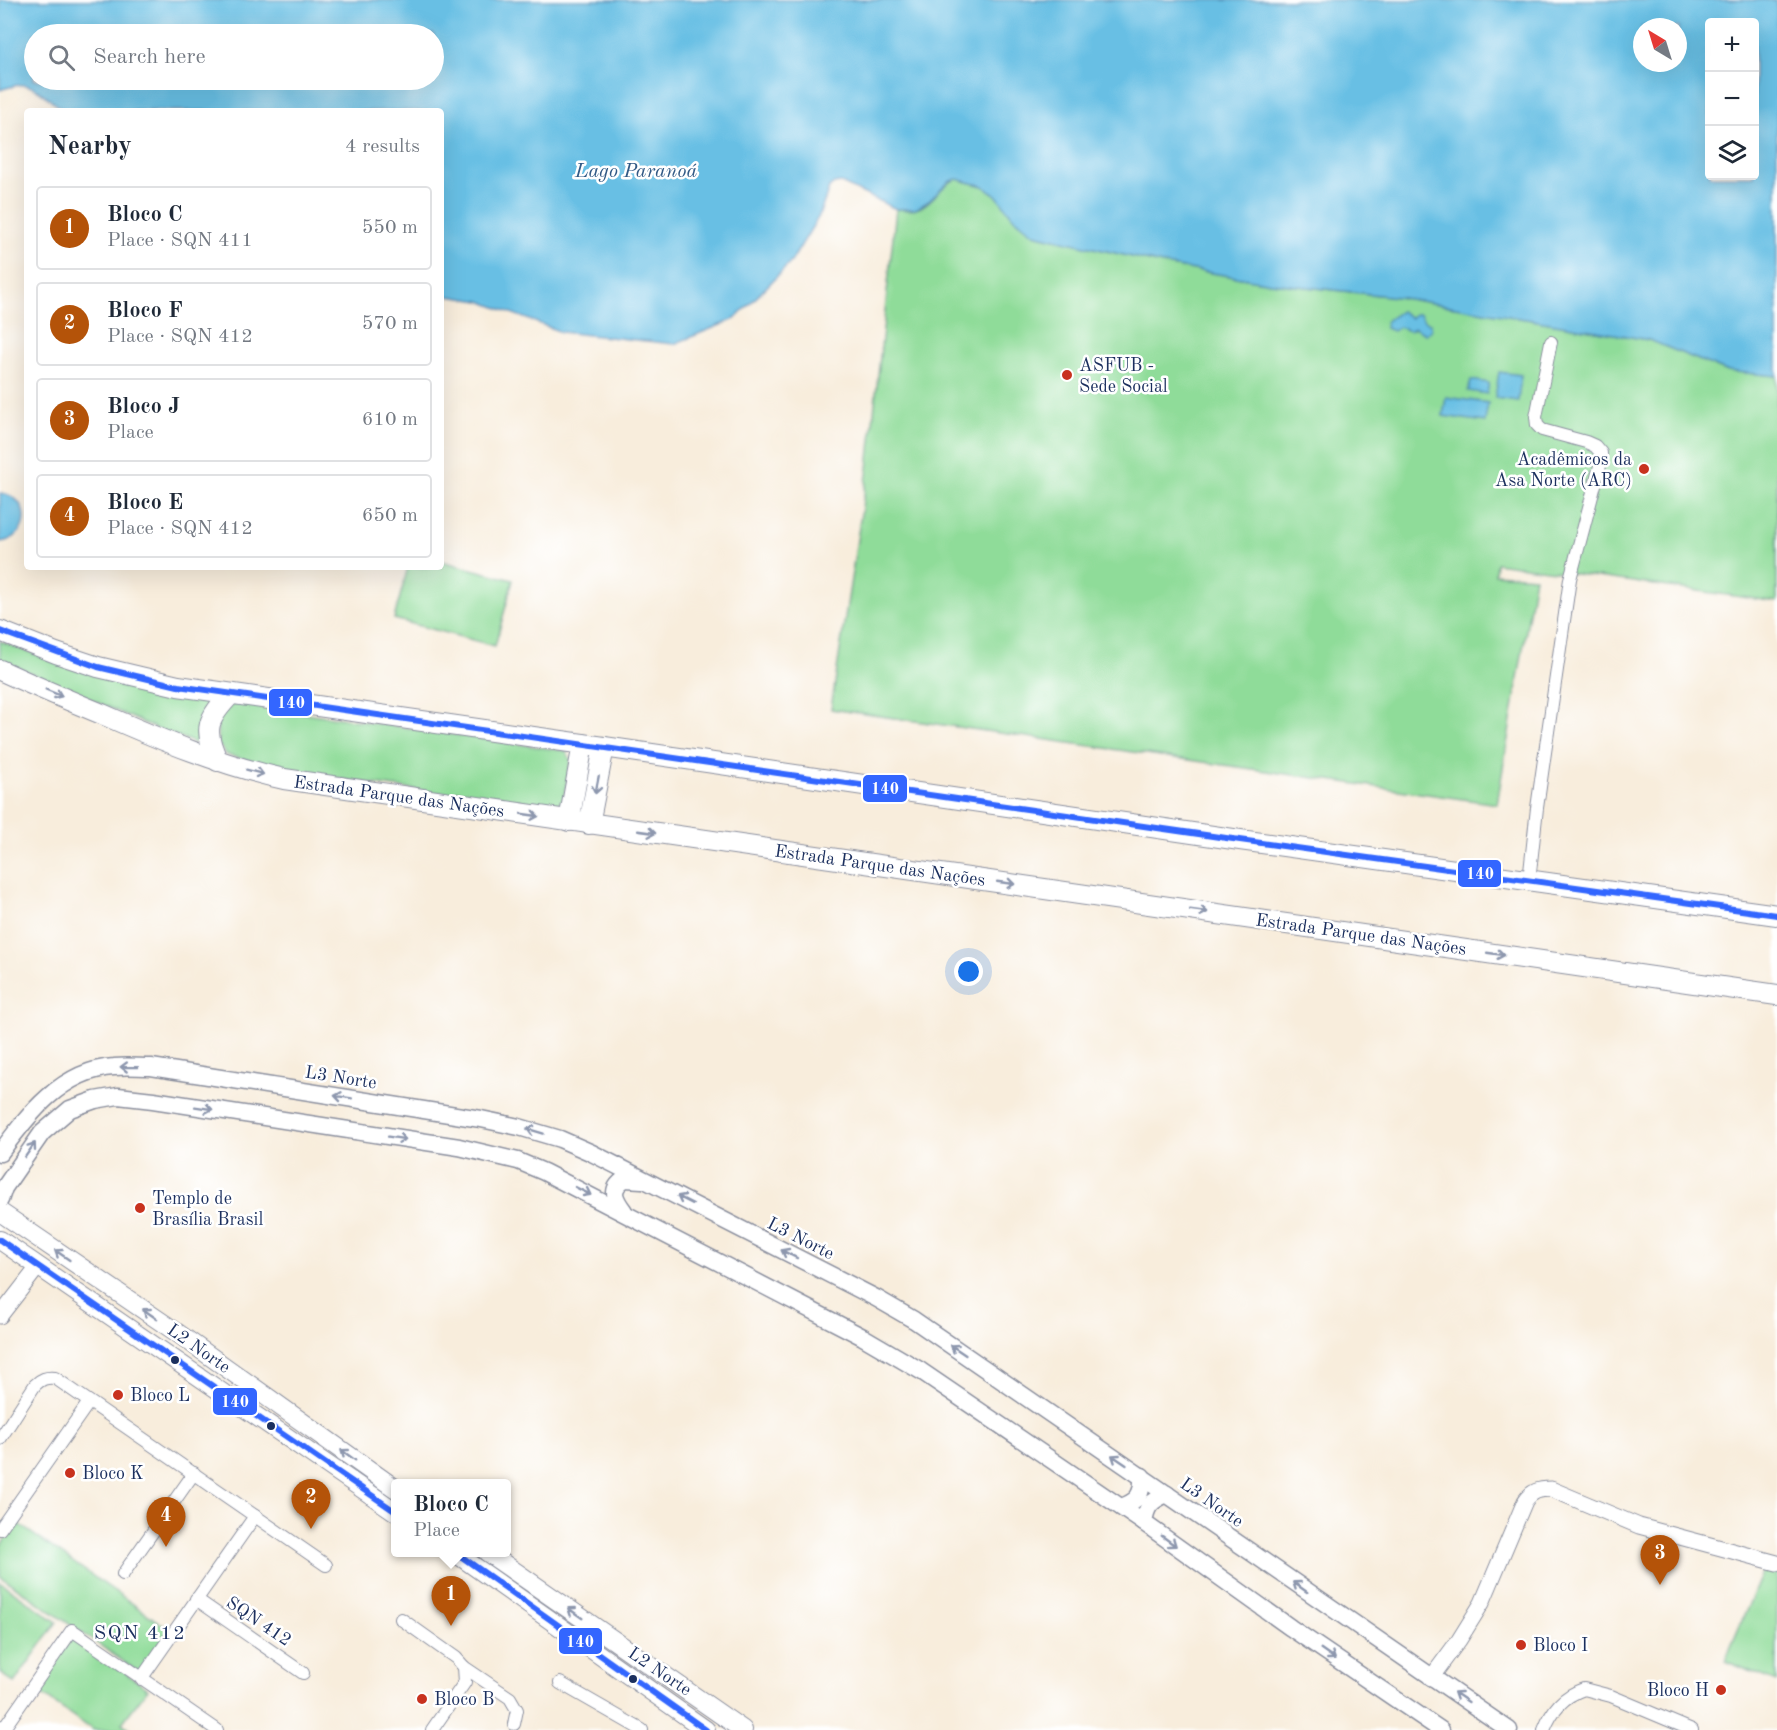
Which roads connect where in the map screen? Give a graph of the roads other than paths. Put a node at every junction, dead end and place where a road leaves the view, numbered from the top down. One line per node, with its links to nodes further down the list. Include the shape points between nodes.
1 (1551, 342): 10 (street, via 1537,425 1595,446 1601,453 1601,462 1570,579)
2 (0, 631): 4 (highway, via 131,676)
3 (0, 670): 7 (highway, Estrada Parque das Nações, one-way to 7)
4 (231, 694): 5 (highway); 7 (highway, via 214,712 209,727 209,743)
5 (583, 744): 6 (highway); 8 (highway)
6 (604, 747): 9 (highway, one-way to 9); 10 (highway)
7 (218, 760): 8 (highway, Estrada Parque das Nações, one-way to 8, via 285,779)
8 (569, 820): 9 (highway, Estrada Parque das Nações)
9 (589, 824): 12 (highway, Estrada Parque das Nações, one-way to 12)
10 (1529, 881): 11 (highway)
11 (1777, 915)
12 (1777, 994)
13 (0, 1153): 14 (main road, L3 Norte, one-way to 13, via 560,1139 519,1127 151,1067 112,1067 82,1075 59,1088 39,1104)
14 (646, 1180): 16 (main road, via 625,1179 616,1186 614,1194); 26 (main road, L3 Norte, one-way to 14, via 914,1320)
15 (0, 1200): 16 (main road, one-way to 16, via 42,1132 56,1119 70,1109 118,1096 487,1153 544,1172)
16 (624, 1211): 29 (main road, via 921,1371)
17 (0, 1212): 20 (main road, L2 Norte, one-way to 17)
18 (0, 1240): 19 (main road, L2 Norte)
19 (38, 1267): 21 (main road, L2 Norte); 22 (street)
20 (110, 1288): 21 (main road, via 108,1296); 27 (main road, L2 Norte, one-way to 20)
21 (97, 1306): 30 (main road, L2 Norte)
22 (0, 1316)
23 (89, 1402): 24 (street, via 55,1378 47,1377 34,1385); 25 (street); 33 (street)
24 (0, 1439)
25 (194, 1473): 31 (street); 39 (street)
26 (1142, 1476): 28 (main road, L3 Norte); 29 (main road, via 1140,1495)
27 (391, 1485)
28 (1167, 1494): 32 (main road, via 1149,1504); 45 (main road, L3 Norte, one-way to 28)
29 (1121, 1507): 32 (main road)
30 (391, 1509)
31 (255, 1516): 37 (street); 41 (street, SQN 412)
32 (1144, 1523): 55 (main road, one-way to 55)
33 (0, 1529)
34 (461, 1557): 40 (main road, L2 Norte)
35 (494, 1557): 38 (main road, L2 Norte)
36 (1777, 1563): 45 (street, via 1639,1526 1541,1489 1525,1501 1478,1611)
37 (326, 1565)
38 (508, 1567): 40 (main road, via 506,1572); 54 (main road, L2 Norte, one-way to 38)
39 (123, 1574)
40 (491, 1578): 53 (main road, L2 Norte)
41 (196, 1599): 44 (street, SQN 412); 46 (street, SQN 412)
42 (401, 1619): 43 (street)
43 (464, 1667): 48 (street, via 510,1698 517,1710); 51 (street, via 465,1682)
44 (303, 1673)
45 (1431, 1677): 56 (main road, L3 Norte, one-way to 45)
46 (141, 1679): 49 (street, via 72,1630); 50 (street)
47 (560, 1683): 52 (street)
48 (514, 1724)
49 (3, 1728)
50 (217, 1730)
51 (432, 1730)
52 (642, 1730)
53 (706, 1730)
54 (743, 1730)
55 (1441, 1730)
56 (1509, 1730)
57 (1544, 1730): 58 (street, via 1563,1699 1584,1689 1611,1696)
58 (1692, 1730)

